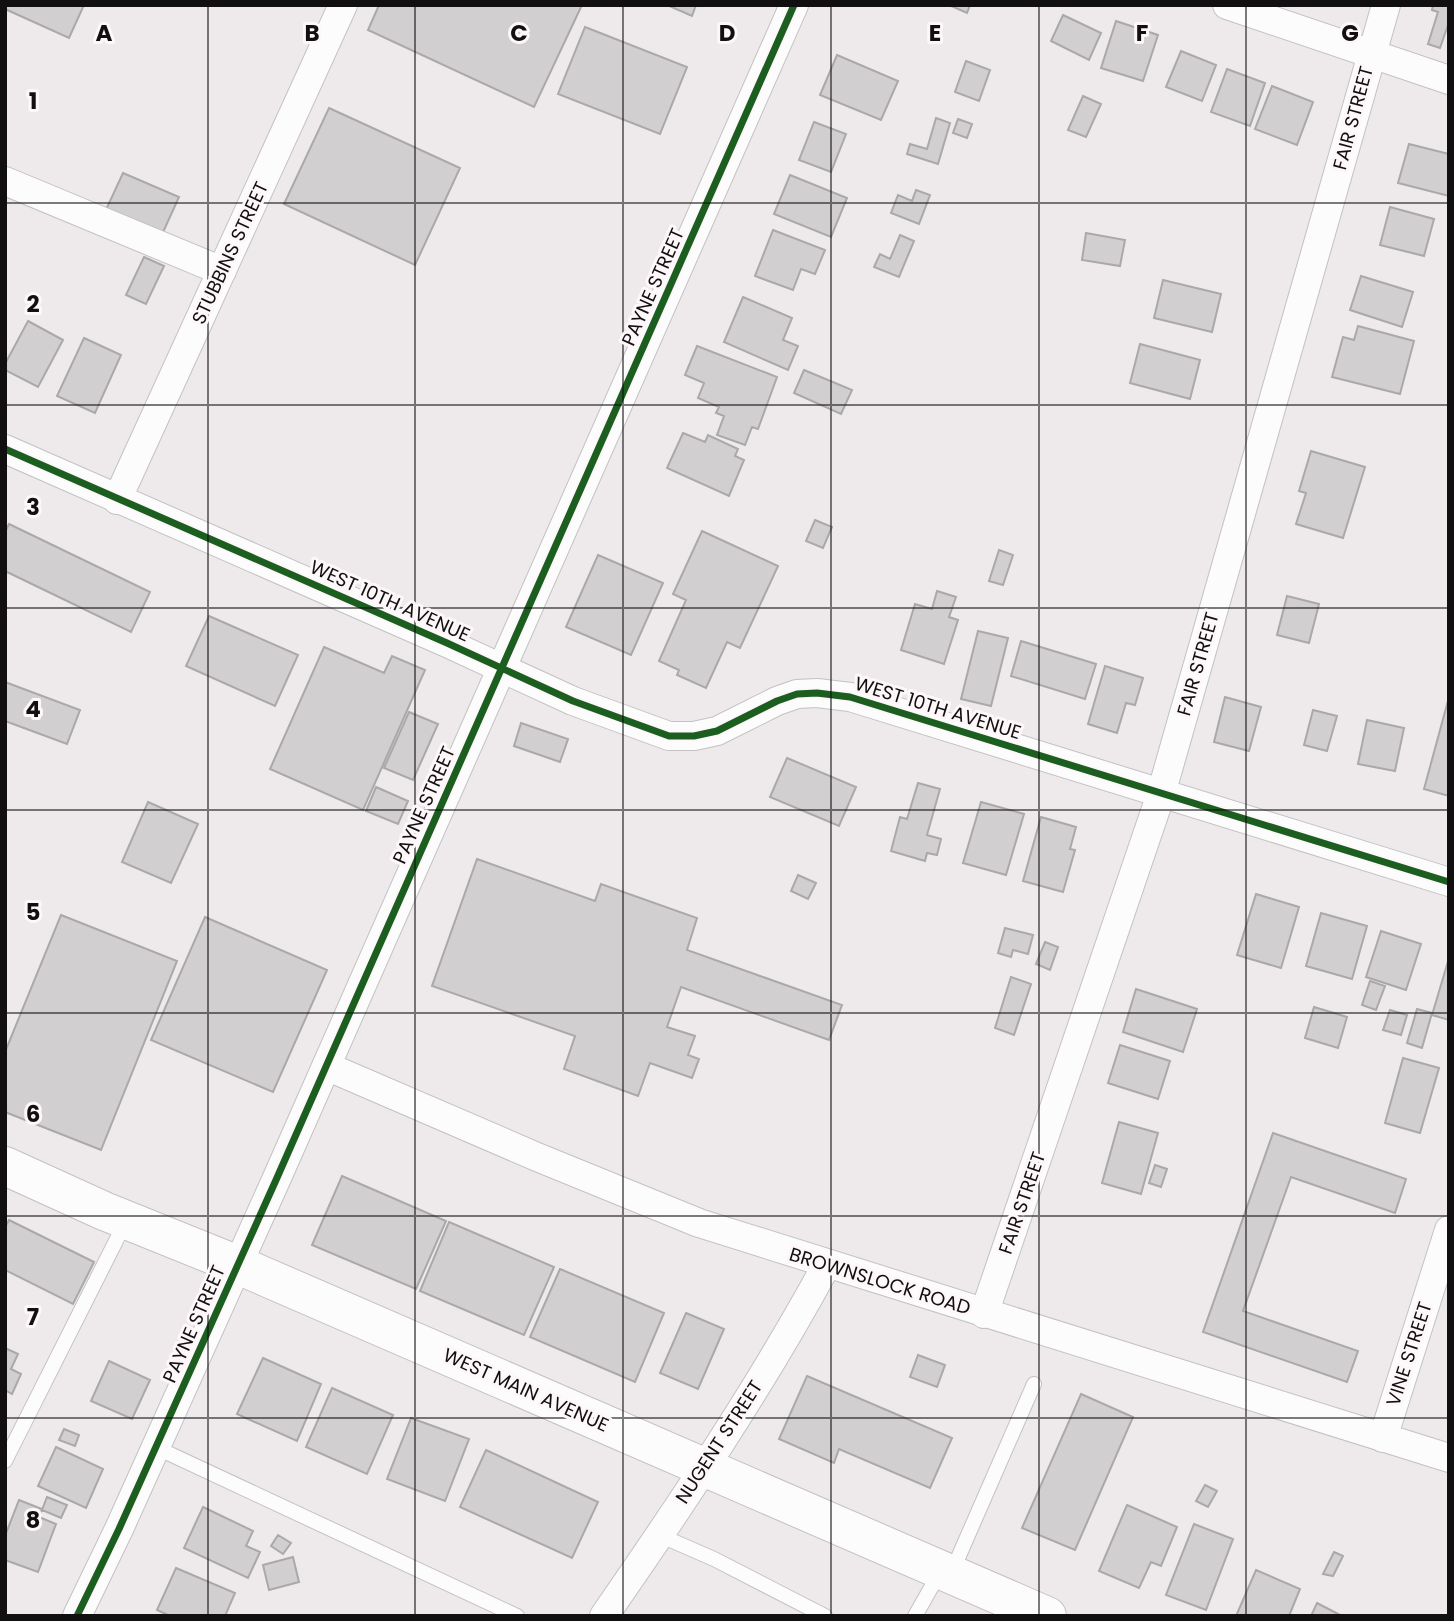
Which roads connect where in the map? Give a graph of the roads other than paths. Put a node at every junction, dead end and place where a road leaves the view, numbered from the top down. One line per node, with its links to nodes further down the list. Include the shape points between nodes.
1 (343, 5): 8 (street, STUBBINS STREET)
2 (794, 5): 11 (street, PAYNE STREET)
3 (1227, 5): 5 (street)
4 (1385, 5): 5 (street, FAIR STREET)
5 (1371, 55): 6 (street); 12 (street, FAIR STREET)
6 (1449, 80)
7 (5, 181): 8 (street)
8 (222, 271): 10 (street, STUBBINS STREET)
9 (5, 449): 10 (street, WEST 10TH AVENUE)
10 (117, 500): 11 (street, WEST 10TH AVENUE)
11 (502, 668): 12 (street, WEST 10TH AVENUE, via 573,701 669,736 718,731 797,694 850,696); 14 (street, PAYNE STREET)
12 (1161, 794): 13 (street, WEST 10TH AVENUE); 20 (street, FAIR STREET)
13 (1449, 881)
14 (326, 1066): 18 (street, BROWNSLOCK ROAD, via 699,1223); 19 (street, PAYNE STREET)
15 (5, 1166): 16 (street, WEST MAIN AVENUE)
16 (126, 1220): 19 (street, WEST MAIN AVENUE); 25 (lane)
17 (1449, 1230): 22 (street, VINE STREET)
18 (827, 1264): 20 (street, BROWNSLOCK ROAD); 26 (street, NUGENT STREET)
19 (237, 1265): 23 (street, PAYNE STREET); 26 (street, WEST MAIN AVENUE)
20 (984, 1314): 22 (street, BROWNSLOCK ROAD)
21 (1034, 1384): 28 (lane)
22 (1382, 1438): 24 (street, BROWNSLOCK ROAD)
23 (155, 1447): 29 (street, PAYNE STREET); 30 (lane)
24 (1449, 1458)
25 (5, 1461)
26 (704, 1467): 27 (street, NUGENT STREET); 28 (street, WEST MAIN AVENUE)
27 (659, 1535): 31 (street, NUGENT STREET); 32 (lane)
28 (945, 1573): 33 (lane); 34 (street, WEST MAIN AVENUE)
29 (77, 1616)
30 (517, 1616)
31 (604, 1616)
32 (825, 1616)
33 (915, 1616)
34 (1047, 1616)

